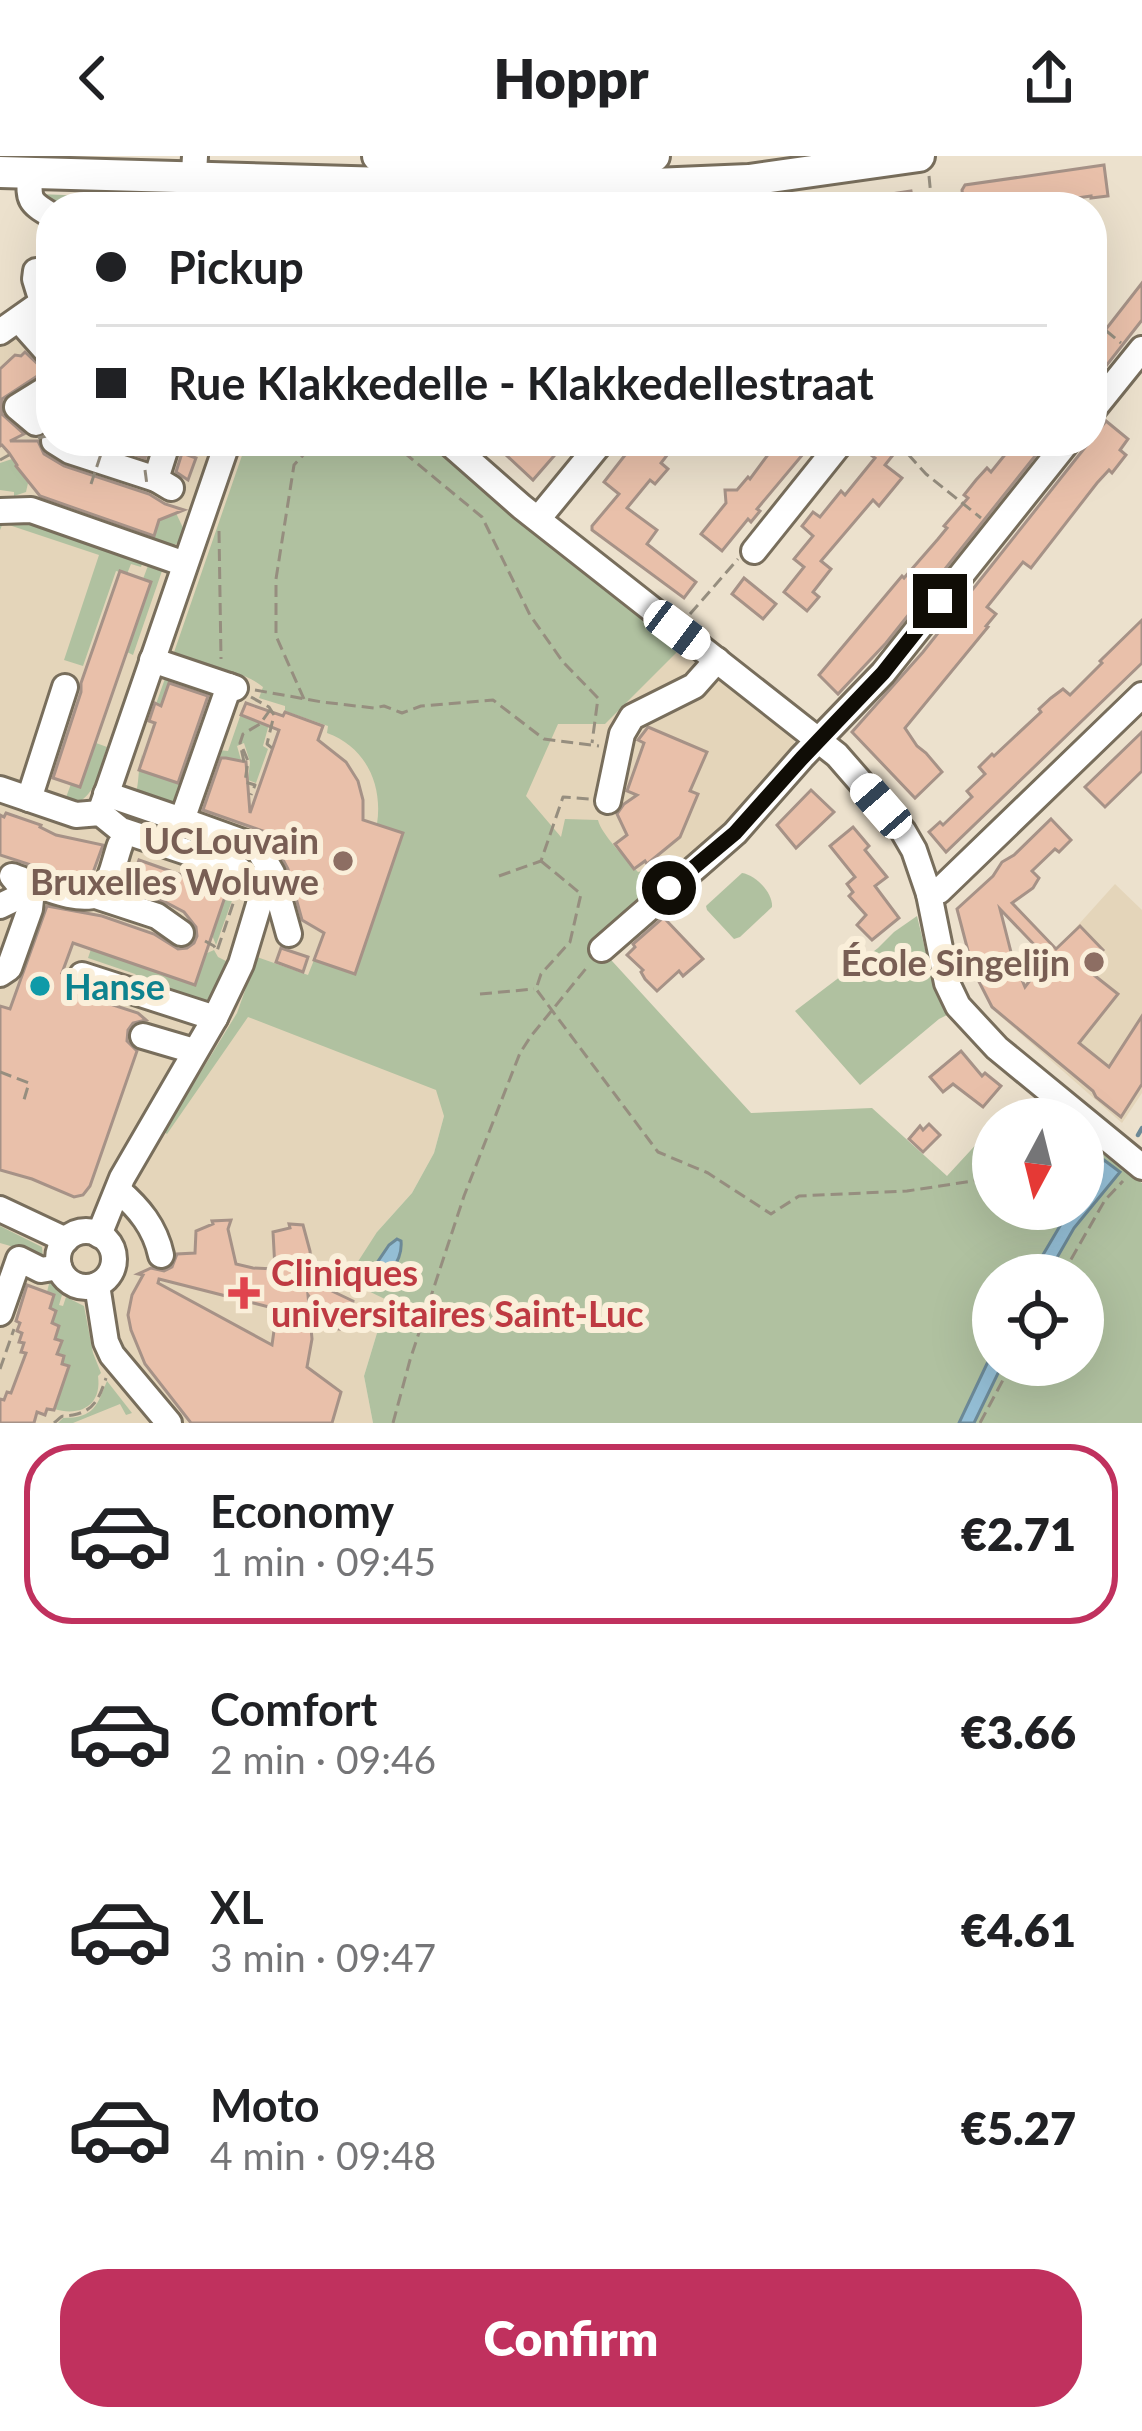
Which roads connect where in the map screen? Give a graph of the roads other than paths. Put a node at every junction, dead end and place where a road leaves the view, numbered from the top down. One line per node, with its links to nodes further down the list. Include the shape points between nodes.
1 (378, 156): 3 (main road)
2 (654, 156): 3 (main road)
3 (615, 157)
4 (923, 162): 8 (main road)
5 (15, 173): 6 (main road); 9 (street)
6 (194, 181): 7 (main road)
7 (646, 192)
8 (730, 192)
9 (36, 207)
10 (36, 295): 11 (street)
11 (10, 326): 12 (street)
12 (36, 345)
13 (1140, 354): 14 (street)
14 (1107, 393)
15 (79, 456): 23 (street)
16 (165, 456): 23 (street)
17 (198, 456): 23 (street)
18 (211, 456): 26 (street)
19 (464, 456): 25 (street)
20 (590, 456): 25 (street)
21 (830, 456): 27 (street)
22 (1056, 456): 33 (street, via 883,673)
23 (161, 481): 26 (street, via 193,498)
24 (0, 511): 28 (street, via 38,505)
25 (538, 519): 30 (street)
26 (209, 520): 28 (street)
27 (754, 551)
28 (185, 564): 29 (street)
29 (152, 660): 37 (street); 38 (street, via 232,687)
30 (717, 660): 33 (street); 36 (street, via 694,686 632,717)
31 (65, 687): 35 (street)
32 (1142, 694): 41 (street)
33 (819, 740): 41 (street, via 903,831); 46 (street, via 735,833)
34 (0, 789): 35 (street)
35 (28, 799): 37 (street, via 76,815)
36 (608, 801)
37 (103, 803): 38 (street); 49 (street, via 123,830 245,908)
38 (182, 820): 44 (street, via 257,847)
39 (119, 845): 42 (street)
40 (17, 885): 42 (street); 43 (street); 48 (street, via 9,968)
41 (928, 894): 52 (street, via 958,1006)
42 (96, 896): 45 (street)
43 (0, 906)
44 (289, 934)
45 (193, 937)
46 (602, 949)
47 (84, 969): 49 (street)
48 (0, 974)
49 (215, 1018): 51 (street)
50 (147, 1037): 51 (street)
51 (187, 1049): 55 (street)
52 (1053, 1098)
53 (1104, 1143): 54 (street)
54 (1136, 1170)
55 (118, 1190): 57 (street); 60 (street, via 144,1216)
56 (0, 1210): 58 (street)
57 (99, 1235): 58 (street); 62 (street, via 114,1256)
58 (66, 1240): 61 (street)
59 (6, 1254): 61 (street, via 41,1270); 63 (street)
60 (161, 1255)
61 (59, 1267): 62 (street, via 78,1286)
62 (97, 1285): 64 (street, via 112,1355)
63 (7, 1317)
64 (169, 1423)

